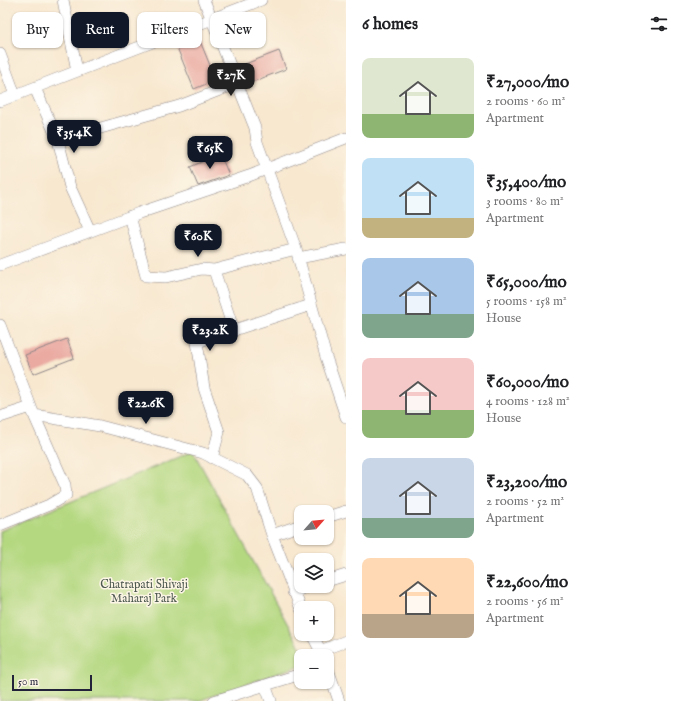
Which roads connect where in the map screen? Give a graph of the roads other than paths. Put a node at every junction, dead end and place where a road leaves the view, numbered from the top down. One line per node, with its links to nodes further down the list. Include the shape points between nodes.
1 (63, 0): 9 (street)
2 (204, 0): 5 (street)
3 (262, 0): 4 (street)
4 (230, 12)
5 (210, 16)
6 (210, 19): 9 (street)
7 (223, 48): 10 (street)
8 (0, 54): 12 (street)
9 (77, 71): 11 (street)
10 (238, 83): 15 (street, via 179,106); 16 (street, via 255,128)
11 (35, 88): 12 (street); 15 (street)
12 (15, 95): 13 (street)
13 (0, 101)
14 (346, 138): 16 (street)
15 (58, 140): 18 (street, via 70,187)
16 (266, 169): 17 (street); 20 (street)
17 (130, 216): 18 (street); 22 (street, via 146,276 166,276 202,269)
18 (90, 231): 21 (street)
19 (346, 249): 20 (street)
20 (297, 253): 22 (street); 23 (street)
21 (0, 265)
22 (214, 270): 25 (street)
23 (311, 305): 25 (street); 28 (street)
24 (0, 325): 26 (street)
25 (234, 331): 30 (street, via 197,342 204,388 219,432)
26 (2, 337): 27 (street)
27 (33, 411): 29 (street); 30 (street, via 162,441); 33 (street, via 65,486 66,495 49,506)
28 (346, 416)
29 (0, 417)
30 (212, 458): 35 (street, via 247,475 257,488)
31 (346, 511): 32 (street)
32 (334, 515)
33 (0, 525)
34 (294, 527): 35 (street)
35 (272, 535): 38 (street)
36 (346, 575): 37 (street)
37 (334, 579)
38 (293, 592): 39 (street)
39 (297, 601)
40 (346, 641): 41 (street)
41 (329, 649)
42 (294, 676): 43 (street)
43 (265, 685): 45 (street); 46 (street)
44 (334, 686): 47 (street)
45 (214, 701)
46 (270, 701)
47 (339, 701)

